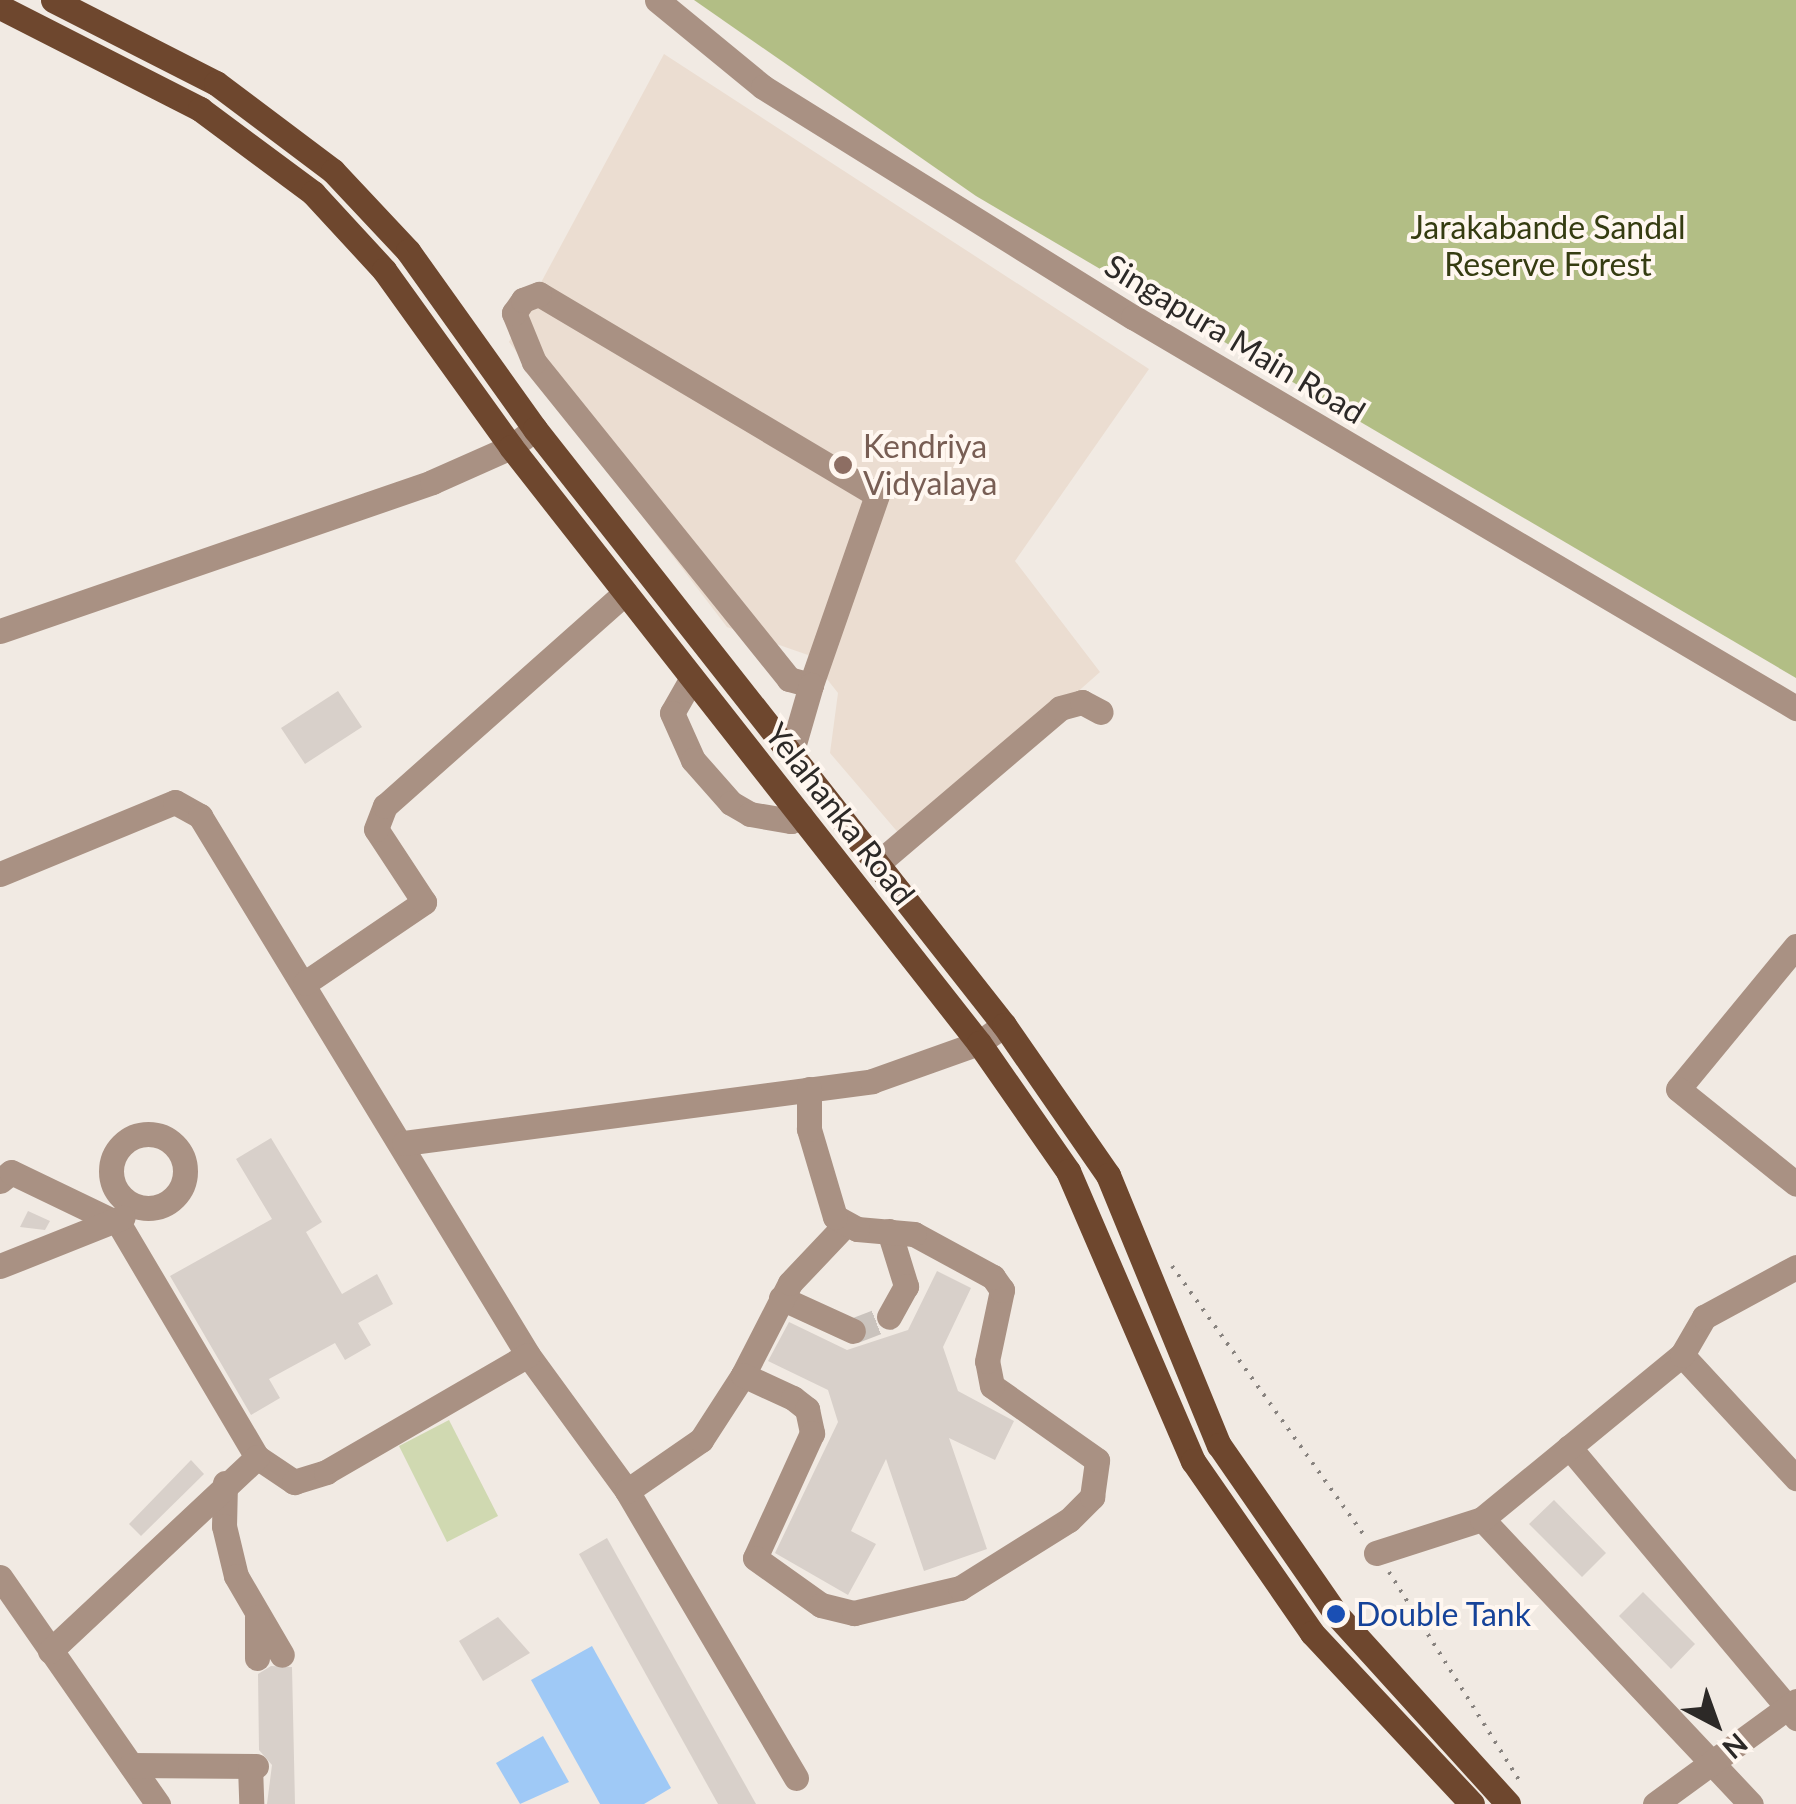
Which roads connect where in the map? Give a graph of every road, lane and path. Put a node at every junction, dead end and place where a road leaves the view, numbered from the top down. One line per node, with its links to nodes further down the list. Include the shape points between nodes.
1 (53, 0): 4 (main road, Yelahanka Road, via 216,82 333,171 408,250)
2 (657, 0): 10 (street, Singapura Main Road, via 763,87 1133,317)
3 (0, 7): 5 (main road, Yelahanka Road, via 200,108 312,194 384,270)
4 (535, 428): 5 (street); 12 (main road, Yelahanka Road)
5 (511, 447): 6 (main road, Yelahanka Road); 7 (street, via 432,482)
6 (624, 593): 8 (main road, Yelahanka Road); 17 (street, via 385,806 376,828 424,902)
7 (0, 631)
8 (692, 678): 13 (main road, Yelahanka Road); 13 (street, via 672,713 693,760 730,803 750,814 772,820)
9 (810, 685): 9 (street, via 781,670 534,362 514,313 523,300 539,294 558,301 877,495); 12 (street)
10 (1796, 708)
11 (1101, 712): 14 (street, via 1082,702 1060,708)
12 (791, 754): 14 (main road, Yelahanka Road)
13 (800, 816): 19 (main road, Yelahanka Road)
14 (877, 864): 18 (main road, Yelahanka Road)
15 (0, 874): 17 (street, via 175,802 200,816)
16 (1796, 946): 23 (street, via 1678,1090)
17 (304, 983): 21 (street)
18 (1004, 1025): 19 (street); 50 (main road, Yelahanka Road, via 1108,1175 1220,1446 1336,1614)
19 (979, 1043): 20 (street, via 872,1081); 53 (main road, Yelahanka Road, via 1068,1171 1192,1460 1312,1633)
20 (810, 1089): 21 (street); 25 (street, via 809,1130 835,1218)
21 (404, 1143): 33 (street)
22 (0, 1182): 24 (street, via 12,1172)
23 (1796, 1184)
24 (124, 1214): 28 (street); 37 (street)
25 (844, 1225): 26 (street); 30 (street)
26 (889, 1232): 31 (street, via 906,1286); 35 (street, via 930,1240 993,1277 1002,1290 987,1360 992,1386 1098,1460 1095,1487 1082,1510 960,1588 836,1612 755,1558 808,1446 812,1422 794,1398)
27 (1164, 1254): 42 (path)
28 (0, 1266)
29 (1796, 1267): 34 (street, via 1704,1317)
30 (781, 1298): 32 (street); 35 (street)
31 (890, 1317)
32 (853, 1331)
33 (528, 1355): 37 (street, via 326,1472 294,1482); 40 (street)
34 (1682, 1355): 36 (street); 38 (street)
35 (743, 1375): 40 (street, via 700,1440)
36 (1570, 1447): 41 (street); 46 (street)
37 (257, 1457): 39 (street)
38 (1796, 1478)
39 (225, 1483): 44 (street); 45 (street, via 224,1526 236,1576 257,1612)
40 (627, 1492): 49 (street)
41 (1482, 1518): 42 (street); 47 (street)
42 (1376, 1552): 50 (path, via 1515,1766 1522,1788)
43 (0, 1577): 44 (street)
44 (50, 1652): 48 (street)
45 (270, 1657)
46 (1793, 1709): 47 (street)
47 (1712, 1762): 54 (street); 55 (street)
48 (132, 1765): 51 (street); 52 (street, via 253,1766)
49 (796, 1778)
50 (1508, 1803)
51 (158, 1804)
52 (251, 1804)
53 (1472, 1804)
54 (1655, 1804)
55 (1751, 1804)

